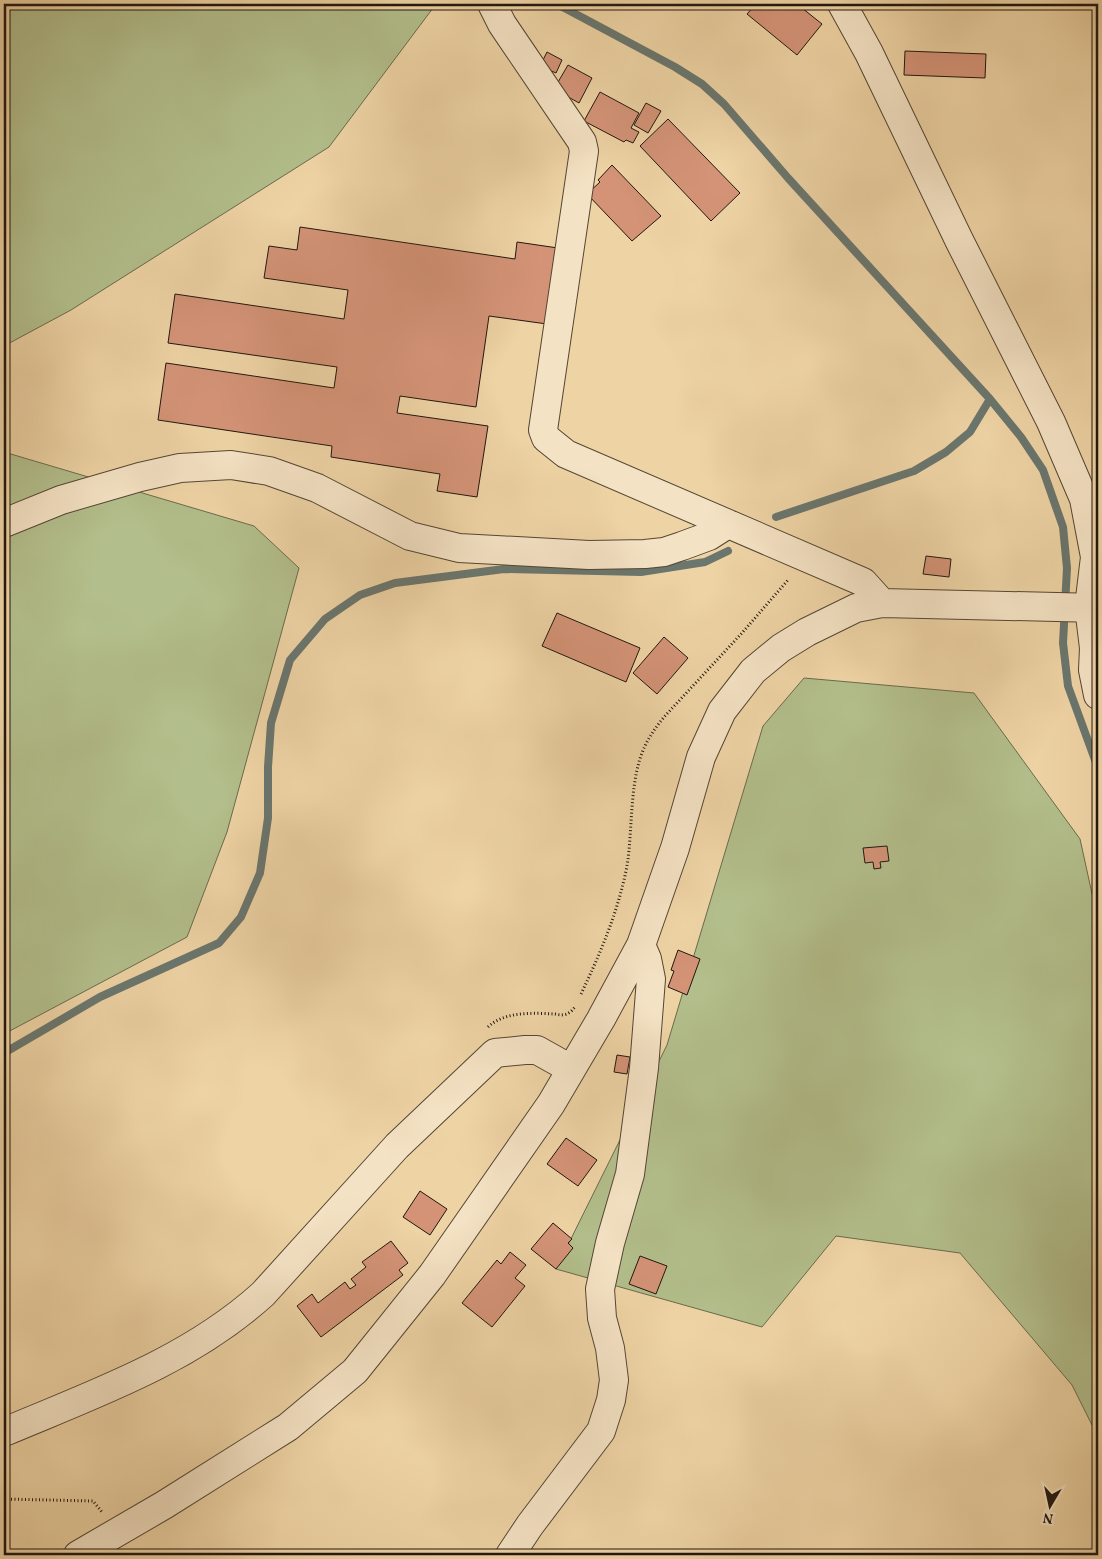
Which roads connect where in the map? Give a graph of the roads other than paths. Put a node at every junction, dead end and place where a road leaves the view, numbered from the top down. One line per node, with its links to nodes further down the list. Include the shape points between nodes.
1 (492, 4): 4 (street, via 502,24 582,142 584,151 543,430 546,438 566,454)
2 (842, 4): 6 (street, via 1051,422 1084,499 1096,557)
3 (4, 523): 4 (street, via 61,500 140,477 180,468 231,466 269,471 317,488 410,536 459,548 589,555 645,554 682,546 709,536)
4 (728, 524): 5 (street, via 864,582)
5 (882, 603): 6 (street); 8 (street, via 856,608 782,648 752,672 722,711 702,757)
6 (1079, 607): 7 (street, via 1094,648 1093,670)
7 (1098, 695)
8 (641, 945): 9 (street); 12 (street, via 651,979 644,1068 630,1174 600,1289 614,1380 611,1400 601,1431)
9 (571, 1069): 10 (street, via 537,1050 495,1053 398,1146 240,1315 146,1371); 11 (street, via 551,1104 432,1275 355,1371 288,1427)
10 (4, 1432)
11 (78, 1555)
12 (510, 1555)

